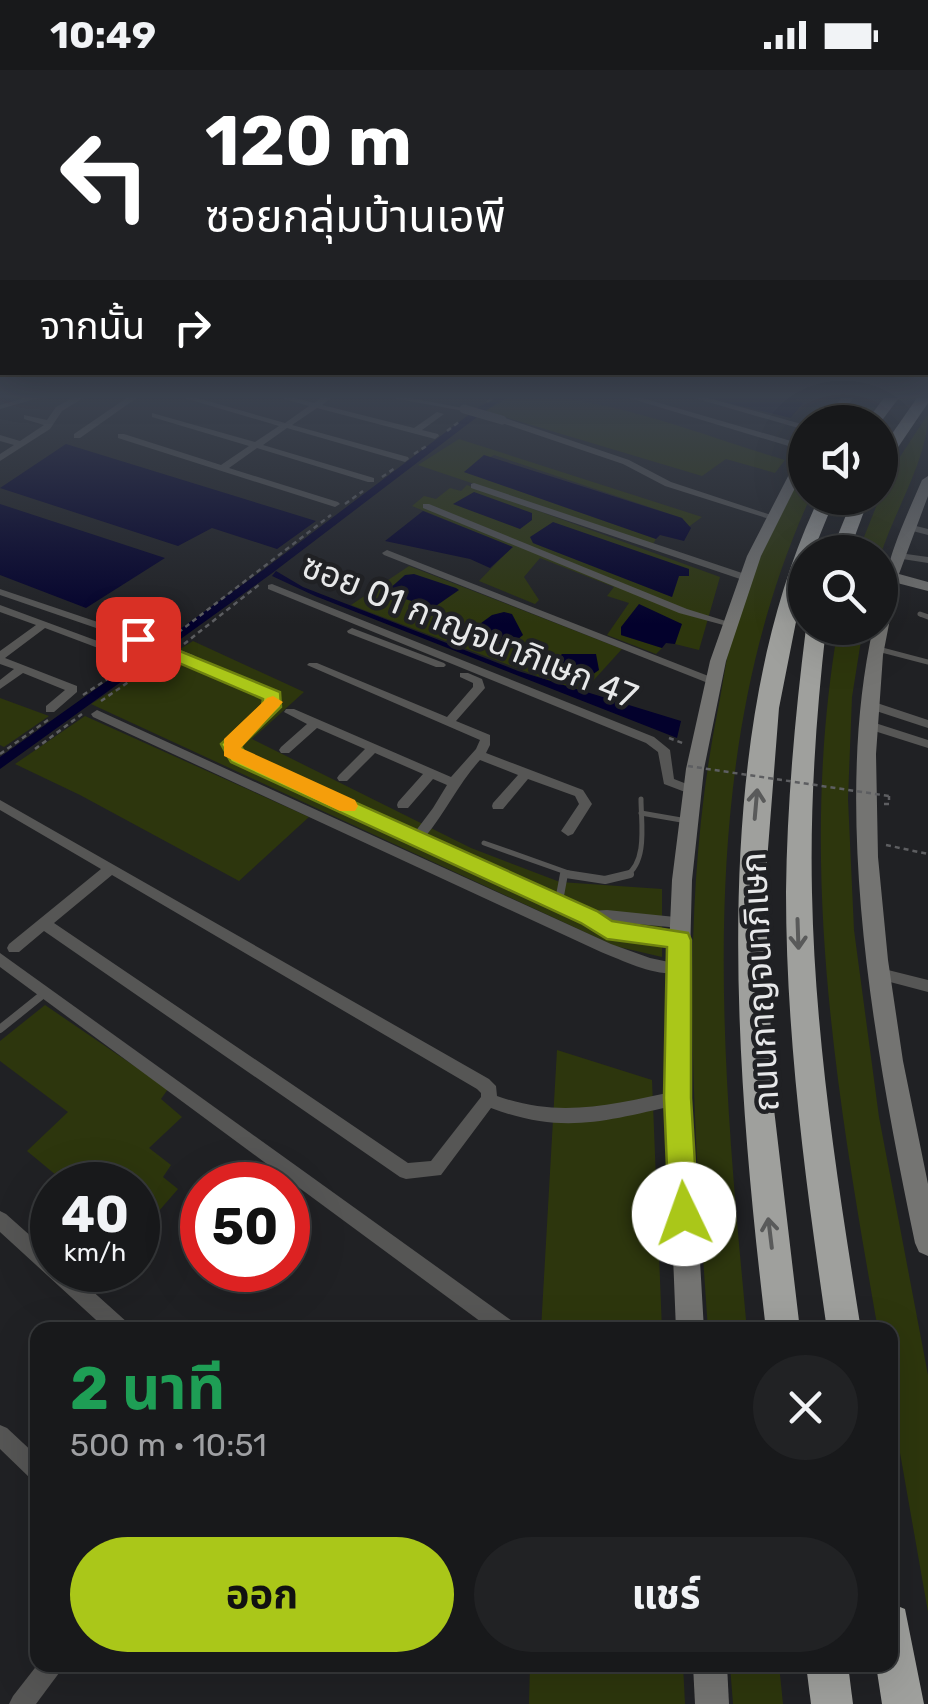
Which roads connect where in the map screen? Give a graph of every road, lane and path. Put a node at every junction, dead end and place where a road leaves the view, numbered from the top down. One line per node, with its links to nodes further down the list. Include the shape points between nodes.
1 (237, 471): 9 (street)
2 (341, 471): 5 (street)
3 (385, 471): 9 (path)
4 (644, 471): 11 (street, bridge, via 726,504)
5 (371, 480)
6 (928, 480): 14 (main road)
7 (788, 482): 11 (main road)
8 (474, 486): 18 (street)
9 (340, 504)
10 (426, 506): 26 (street)
11 (771, 512): 18 (main road)
12 (330, 515): 29 (path)
13 (820, 515): 98 (highway, ถนนกาญจนาภิเษก, one-way to 13, via 763,1175 752,869 775,653)
14 (918, 530): 16 (main road)
15 (388, 553): 41 (street)
16 (898, 556): 17 (street)
17 (928, 560)
18 (744, 577): 26 (main road)
19 (898, 579): 21 (main road)
20 (270, 582): 35 (path, ซอย 01 กาญจนาภิเษก 47); 64 (street, via 650,740 664,750 668,781)
21 (928, 587)
22 (0, 592): 73 (street, bridge, via 138,639 274,697 230,744 235,756)
23 (0, 608): 27 (street)
24 (920, 614): 25 (lane)
25 (928, 616)
26 (727, 623): 41 (main road)
27 (44, 624): 34 (street); 36 (street)
28 (352, 632): 48 (street, via 478,680 479,688)
29 (167, 641)
30 (814, 645): 99 (highway, ถนนกาญจนาภิเษก, one-way to 99, via 796,882 800,997)
31 (877, 645): 32 (main road)
32 (876, 648): 37 (lane); 47 (main road)
33 (152, 651): 43 (path)
34 (118, 652)
35 (171, 653)
36 (0, 658): 40 (street)
37 (928, 662)
38 (156, 663): 44 (path)
39 (313, 665): 48 (street)
40 (22, 668): 42 (street); 45 (street, via 73,690)
41 (712, 681): 53 (main road)
42 (0, 684)
43 (73, 702)
44 (93, 710): 55 (path); 83 (street, via 606,948)
45 (53, 712): 57 (path)
46 (290, 712): 49 (street)
47 (870, 715): 50 (street); 52 (street); 75 (main road)
48 (448, 722): 58 (street, via 486,738)
49 (316, 723): 54 (street); 56 (street)
50 (928, 724)
51 (656, 733): 53 (path, ซอย 01 กาญจนาภิเษก 47)
52 (928, 744)
53 (699, 747): 64 (main road)
54 (373, 748): 60 (street); 62 (street)
55 (36, 749)
56 (285, 750)
57 (0, 754)
58 (478, 755): 61 (street); 63 (street)
59 (688, 766): 65 (path, bridge)
60 (431, 773): 63 (street); 68 (street)
61 (526, 773): 69 (street); 72 (street, via 585,799)
62 (343, 778)
63 (454, 783): 73 (street)
64 (693, 790): 71 (main road)
65 (888, 796)
66 (641, 798): 70 (lane)
67 (0, 804): 77 (street)
68 (403, 805)
69 (498, 806)
70 (641, 813): 71 (lane); 78 (lane, via 635,870 606,880)
71 (689, 821): 81 (main road)
72 (568, 830)
73 (418, 836): 79 (street)
74 (484, 842): 78 (lane)
75 (868, 844): 76 (path); 84 (main road)
76 (928, 854)
77 (111, 868): 80 (street); 89 (street, via 483,1084)
78 (564, 874): 79 (lane)
79 (558, 903): 81 (street, via 607,930)
80 (44, 924): 82 (street); 89 (street, via 406,1171 435,1169)
81 (680, 931): 83 (main road)
82 (7, 954): 86 (street)
83 (678, 969): 88 (main road)
84 (880, 974): 85 (street); 90 (main road)
85 (928, 986)
86 (47, 992): 87 (lane); 96 (street)
87 (0, 1030)
88 (677, 1098): 89 (street, via 570,1120 530,1116); 97 (main road)
89 (488, 1100)
90 (920, 1175): 92 (main road)
91 (0, 1220): 93 (street)
92 (928, 1244)
93 (30, 1247)
94 (79, 1292): 95 (street)
95 (112, 1322)
96 (497, 1322)
97 (690, 1322)
98 (782, 1322)
99 (843, 1322)
100 (0, 1435): 101 (street)
101 (30, 1464)
102 (46, 1672): 106 (street)
103 (710, 1672): 107 (main road)
104 (828, 1672): 108 (highway)
105 (897, 1672): 109 (highway)
106 (22, 1704)
107 (712, 1704)
108 (832, 1704)
109 (902, 1704)

